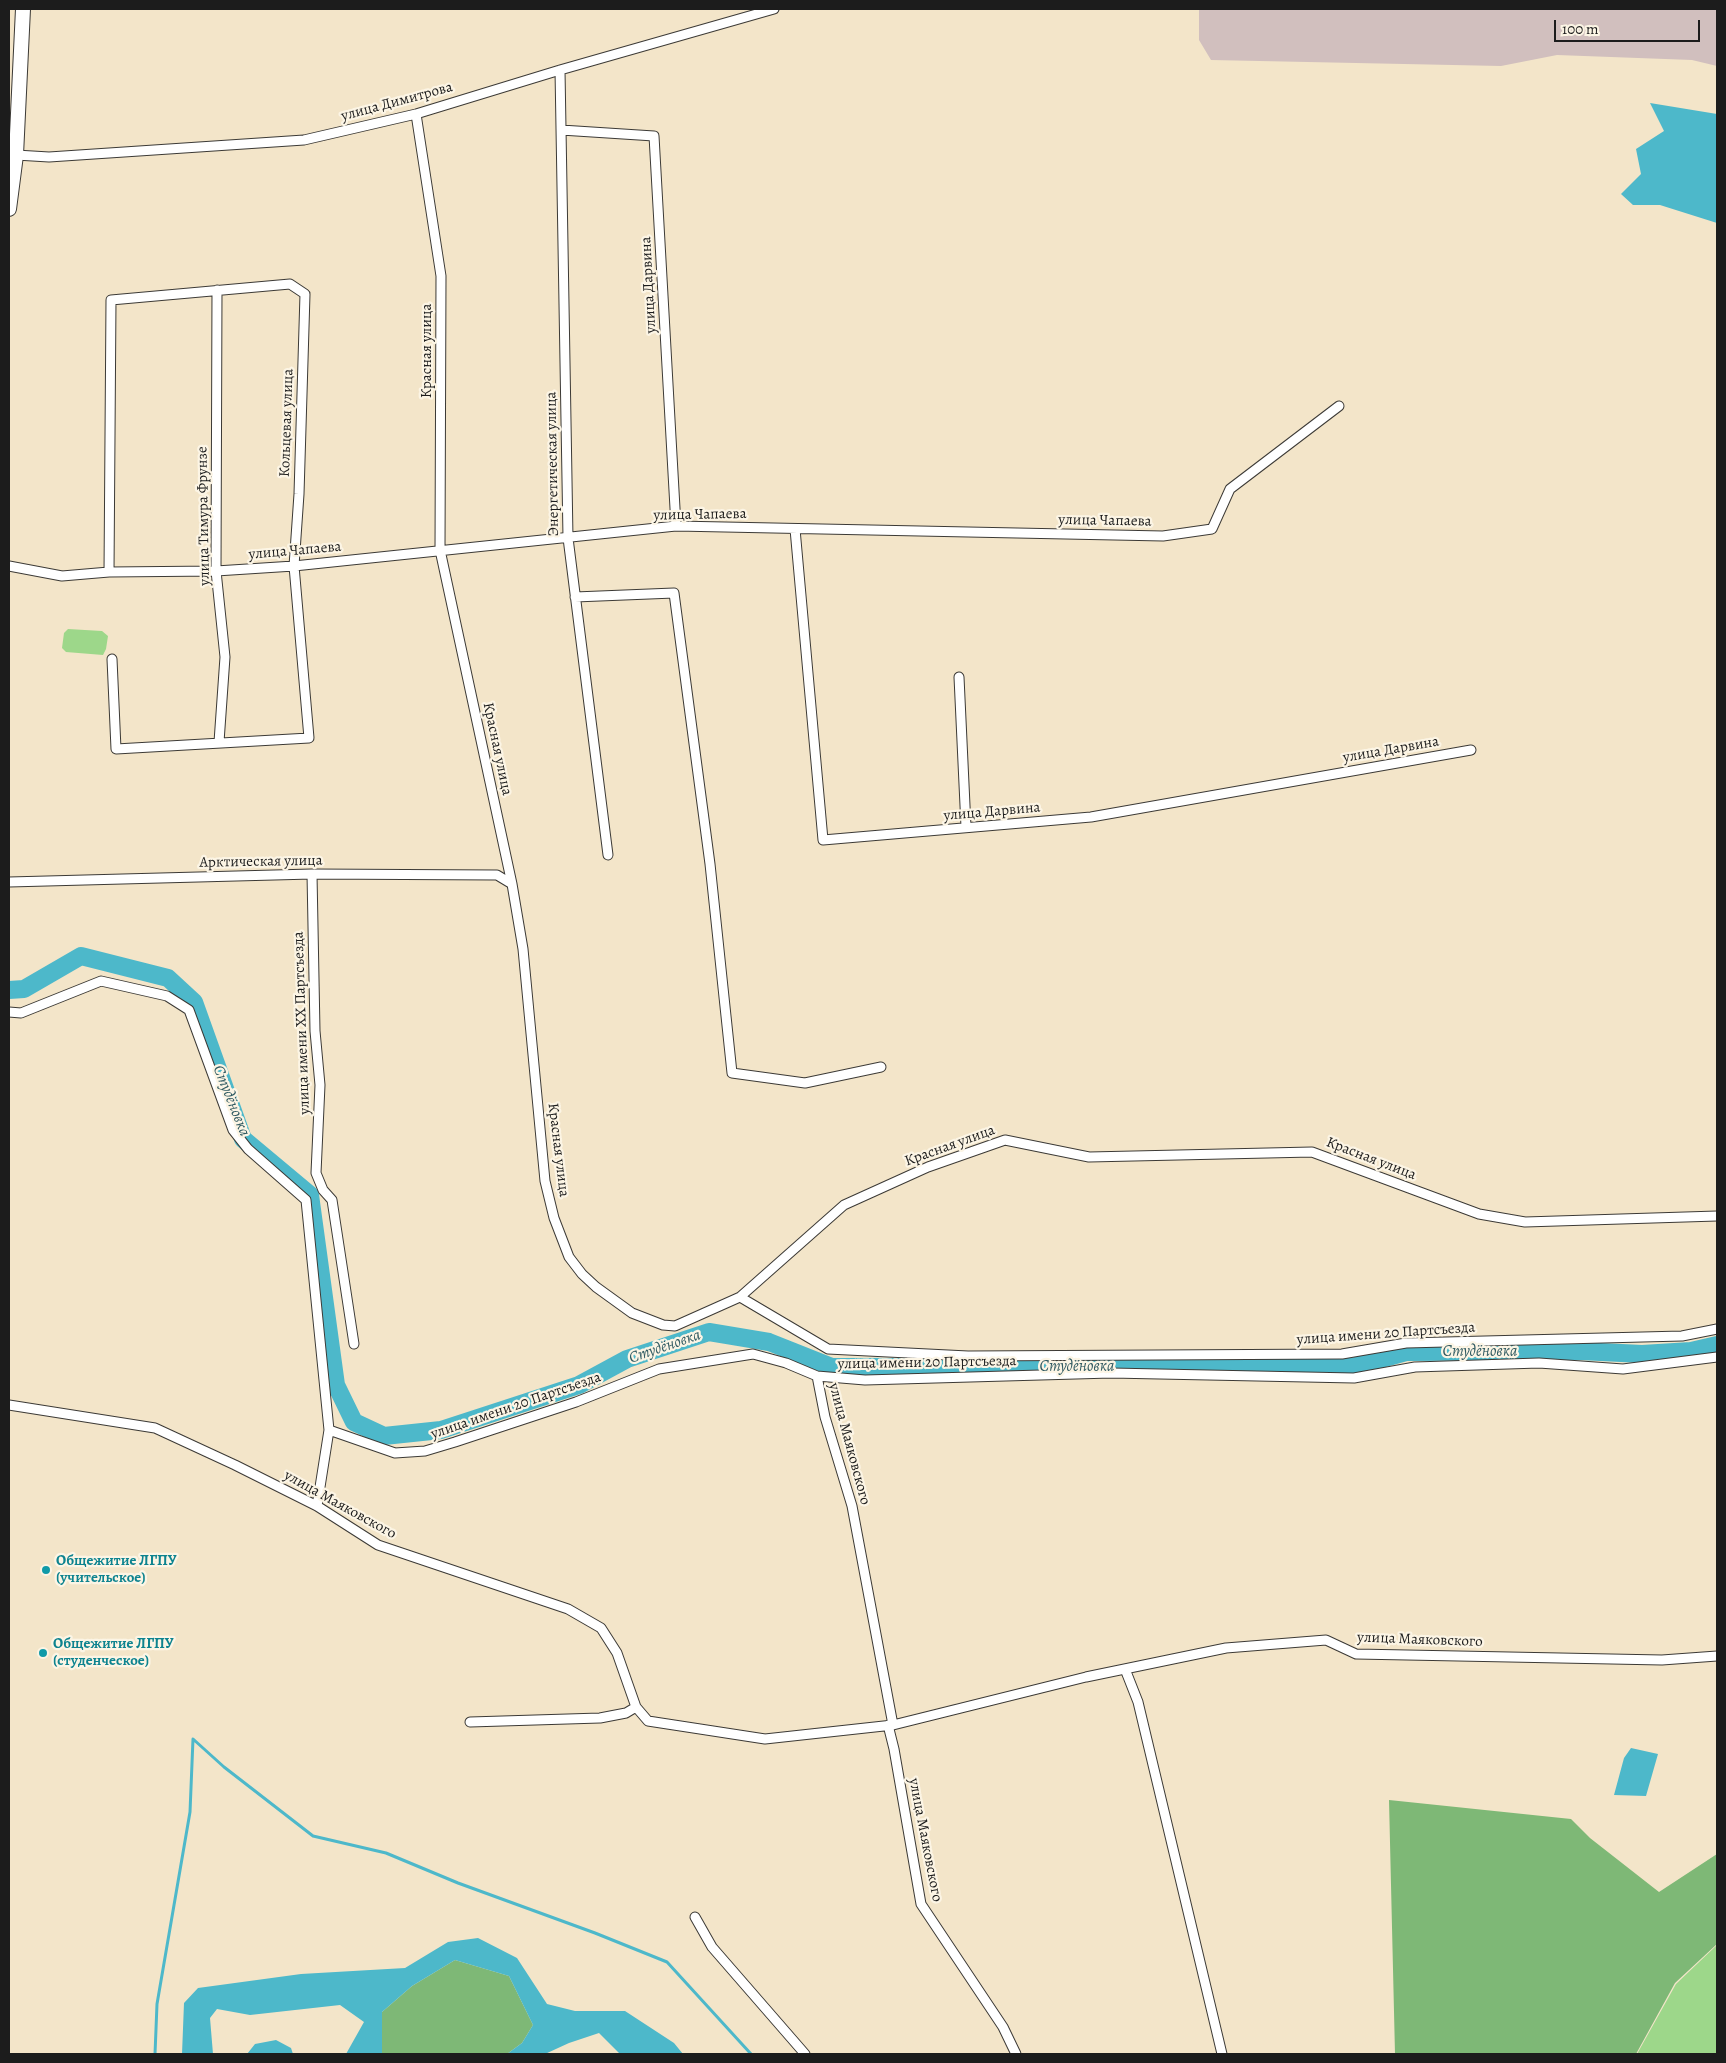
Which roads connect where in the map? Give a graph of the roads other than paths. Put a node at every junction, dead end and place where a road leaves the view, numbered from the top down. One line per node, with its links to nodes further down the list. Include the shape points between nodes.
1 (23, 9): 6 (main road)
2 (774, 9): 3 (street, улица Димитрова)
3 (560, 70): 4 (street, улица Димитрова); 5 (street, Энергетическая улица)
4 (416, 114): 6 (street, улица Димитрова, via 304,140 49,157); 13 (street, Красная улица, via 441,276)
5 (561, 130): 10 (street, улица Дарвина, via 654,136); 12 (street, Энергетическая улица)
6 (16, 155): 7 (main road)
7 (9, 209)
8 (217, 290): 15 (street, Кольцевая улица, via 290,284 305,294); 16 (street, улица Тимура Фрунзе); 17 (street, Кольцевая улица, via 111,300)
9 (1339, 406): 11 (street, улица Чапаева, via 1230,489 1212,529 1163,536)
10 (676, 526): 11 (street, улица Чапаева); 12 (street, улица Чапаева)
11 (795, 529): 23 (street, улица Дарвина, via 823,840)
12 (568, 538): 13 (street, улица Чапаева); 18 (street, Энергетическая улица)
13 (440, 550): 15 (street, улица Чапаева); 27 (street, Красная улица)
14 (9, 566): 17 (street, улица Чапаева, via 62,576)
15 (294, 566): 16 (street, улица Чапаева); 21 (street, Кольцевая улица, via 309,738)
16 (216, 571): 17 (street, улица Чапаева); 21 (street, улица Тимура Фрунзе, via 225,657)
17 (109, 572)
18 (575, 597): 24 (street, Энергетическая улица); 29 (street, via 674,593 710,864 732,1074 805,1083)
19 (112, 659): 21 (street, Кольцевая улица, via 116,749)
20 (959, 677): 23 (street)
21 (219, 742)
22 (1471, 750): 23 (street, улица Дарвина, via 1091,817)
23 (966, 827)
24 (608, 855)
25 (312, 874): 26 (street, Арктическая улица); 27 (street, Арктическая улица, via 497,875); 33 (street, улица имени ХХ Партсъезда, via 315,1031 320,1085 316,1173 323,1190 332,1200)
26 (9, 882)
27 (512, 884): 31 (street, Красная улица, via 523,949 545,1181 554,1218 569,1257 582,1274 613,1301 632,1313 663,1325 676,1326)
28 (9, 1012): 37 (street, via 21,1013 102,981 167,996 189,1010 233,1130 248,1149 306,1200)
29 (881, 1067)
30 (1717, 1216): 31 (street, Красная улица, via 1525,1222 1479,1214 1312,1152 1089,1157 1005,1140 928,1167 844,1205)
31 (740, 1297): 32 (street, улица имени 20 Партсъезда, via 828,1349 968,1356 1342,1354 1406,1344 1682,1336)
32 (1717, 1329)
33 (354, 1344)
34 (1717, 1358): 35 (street, улица имени 20 Партсъезда, via 1623,1370 1539,1363 1415,1367 1354,1378 1111,1373 865,1380)
35 (816, 1376): 37 (street, улица имени 20 Партсъезда, via 753,1354 659,1369 576,1402 425,1451 395,1453); 43 (street, улица Маяковского, via 852,1506)
36 (9, 1406): 38 (street, улица Маяковского, via 155,1428)
37 (329, 1430): 38 (street)
38 (317, 1506): 41 (street, улица Маяковского, via 378,1545 568,1609 601,1628 617,1653)
39 (1717, 1656): 40 (street, улица Маяковского, via 1662,1660 1356,1654 1326,1640 1226,1648)
40 (1125, 1669): 43 (street, улица Маяковского); 47 (street, via 1138,1702)
41 (636, 1707): 42 (street, via 626,1713 600,1718); 43 (street, улица Маяковского, via 648,1721 765,1739)
42 (470, 1722)
43 (890, 1725): 46 (street, улица Маяковского, via 921,1904 1004,2027)
44 (695, 1918): 45 (street, via 712,1947)
45 (805, 2054)
46 (1016, 2054)
47 (1222, 2054)

